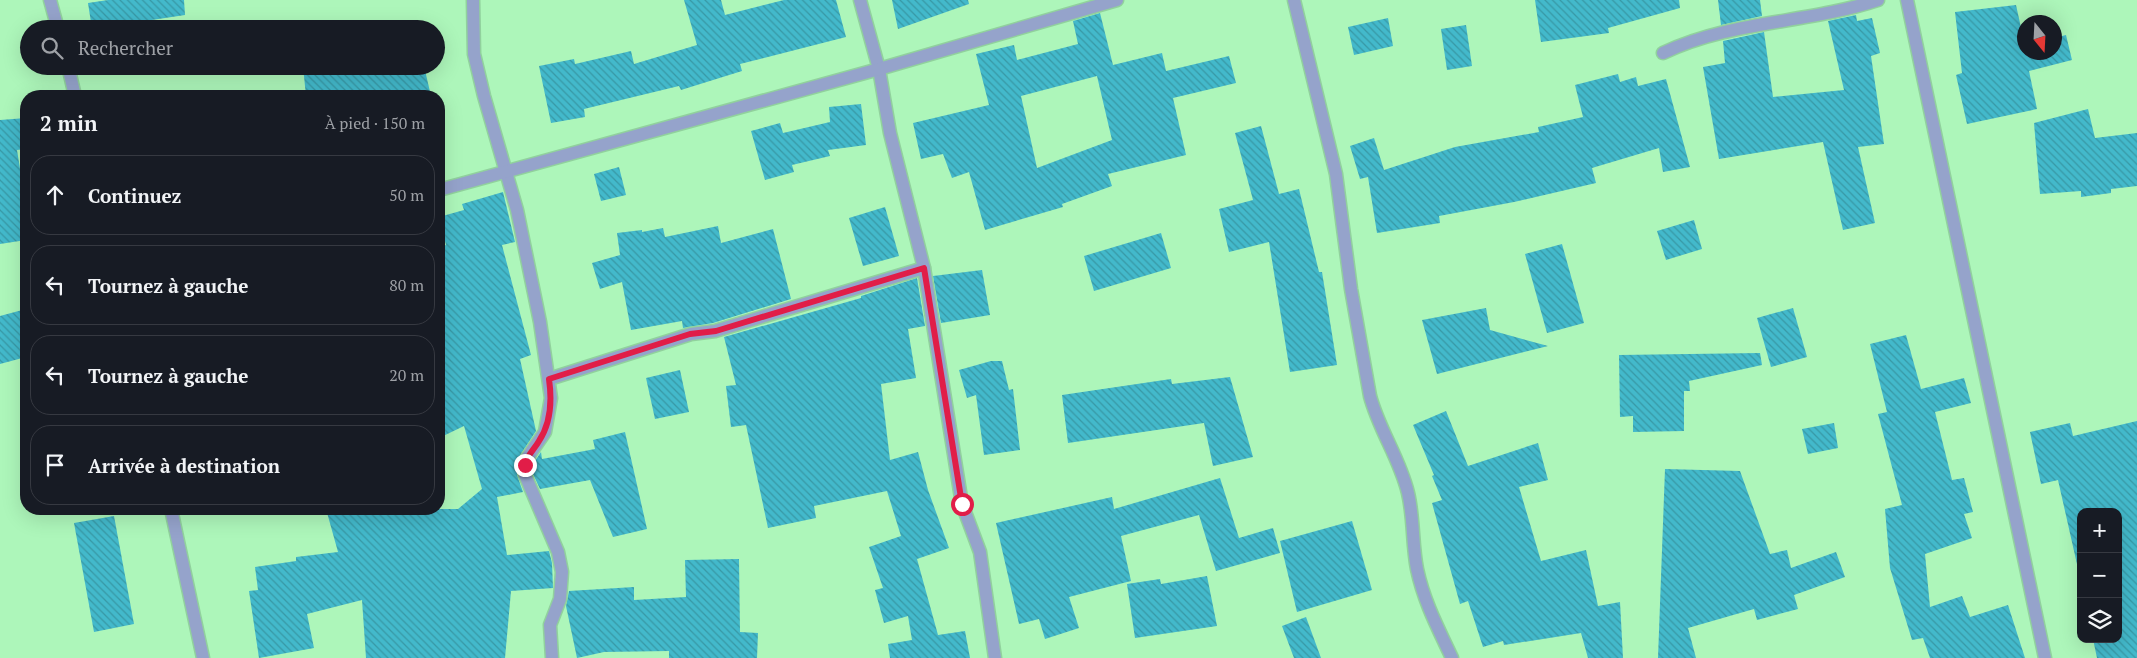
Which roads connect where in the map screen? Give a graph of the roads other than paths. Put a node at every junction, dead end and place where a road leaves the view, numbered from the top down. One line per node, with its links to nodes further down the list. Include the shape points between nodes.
1 (50, 0): 8 (street)
2 (473, 0): 13 (street, via 474,54)
3 (860, 0): 10 (street)
4 (1117, 0): 10 (street)
5 (1294, 0): 21 (street, via 1336,174 1351,289 1374,413 1402,472 1412,513 1423,594)
6 (1878, 0): 9 (street, via 1847,10 1718,32)
7 (1907, 0): 22 (street)
8 (56, 20)
9 (1662, 53)
10 (879, 69): 13 (street); 15 (street, via 890,133)
11 (70, 75): 12 (street)
12 (74, 90)
13 (506, 171): 14 (street); 16 (street, via 533,284)
14 (445, 188)
15 (924, 268): 16 (street, via 716,331 690,334); 20 (street, via 962,504 980,552)
16 (549, 379): 19 (street, via 548,421 539,442 527,458 525,475 558,552 562,572 560,599 550,625)
17 (172, 515): 18 (street)
18 (203, 658)
19 (552, 658)
20 (995, 658)
21 (1452, 658)
22 (2046, 658)

